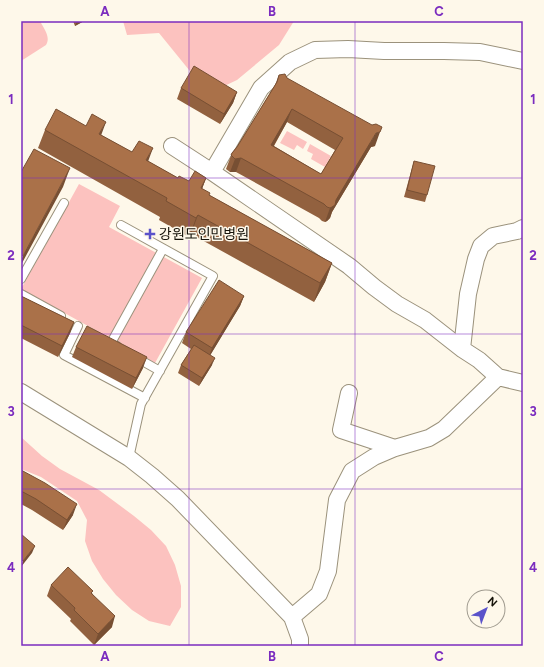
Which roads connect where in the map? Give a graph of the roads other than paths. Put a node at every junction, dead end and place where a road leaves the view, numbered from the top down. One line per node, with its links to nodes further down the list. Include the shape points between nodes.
1 (523, 60): 3 (street, via 480,52 315,50 290,62 261,88)
2 (172, 146): 3 (street)
3 (212, 172): 10 (street, via 349,266 397,304 425,320)
4 (64, 203): 8 (lane)
5 (120, 226): 7 (lane)
6 (523, 228): 10 (street, via 493,236 481,246 468,294)
7 (163, 249): 11 (lane, via 213,276); 11 (lane, via 108,341)
8 (21, 279)
9 (21, 294): 16 (lane, via 75,324 64,355)
10 (462, 349): 12 (street)
11 (160, 372): 16 (lane)
12 (498, 377): 13 (street); 17 (street, via 444,429 429,438)
13 (523, 383)
14 (21, 392): 18 (street)
15 (349, 393): 17 (street, via 341,430)
16 (145, 398): 18 (lane, via 141,404)
17 (395, 448): 19 (street, via 352,471 337,500 328,571 319,594)
18 (129, 458): 19 (street, via 178,499)
19 (292, 617): 20 (street)
20 (300, 646)

